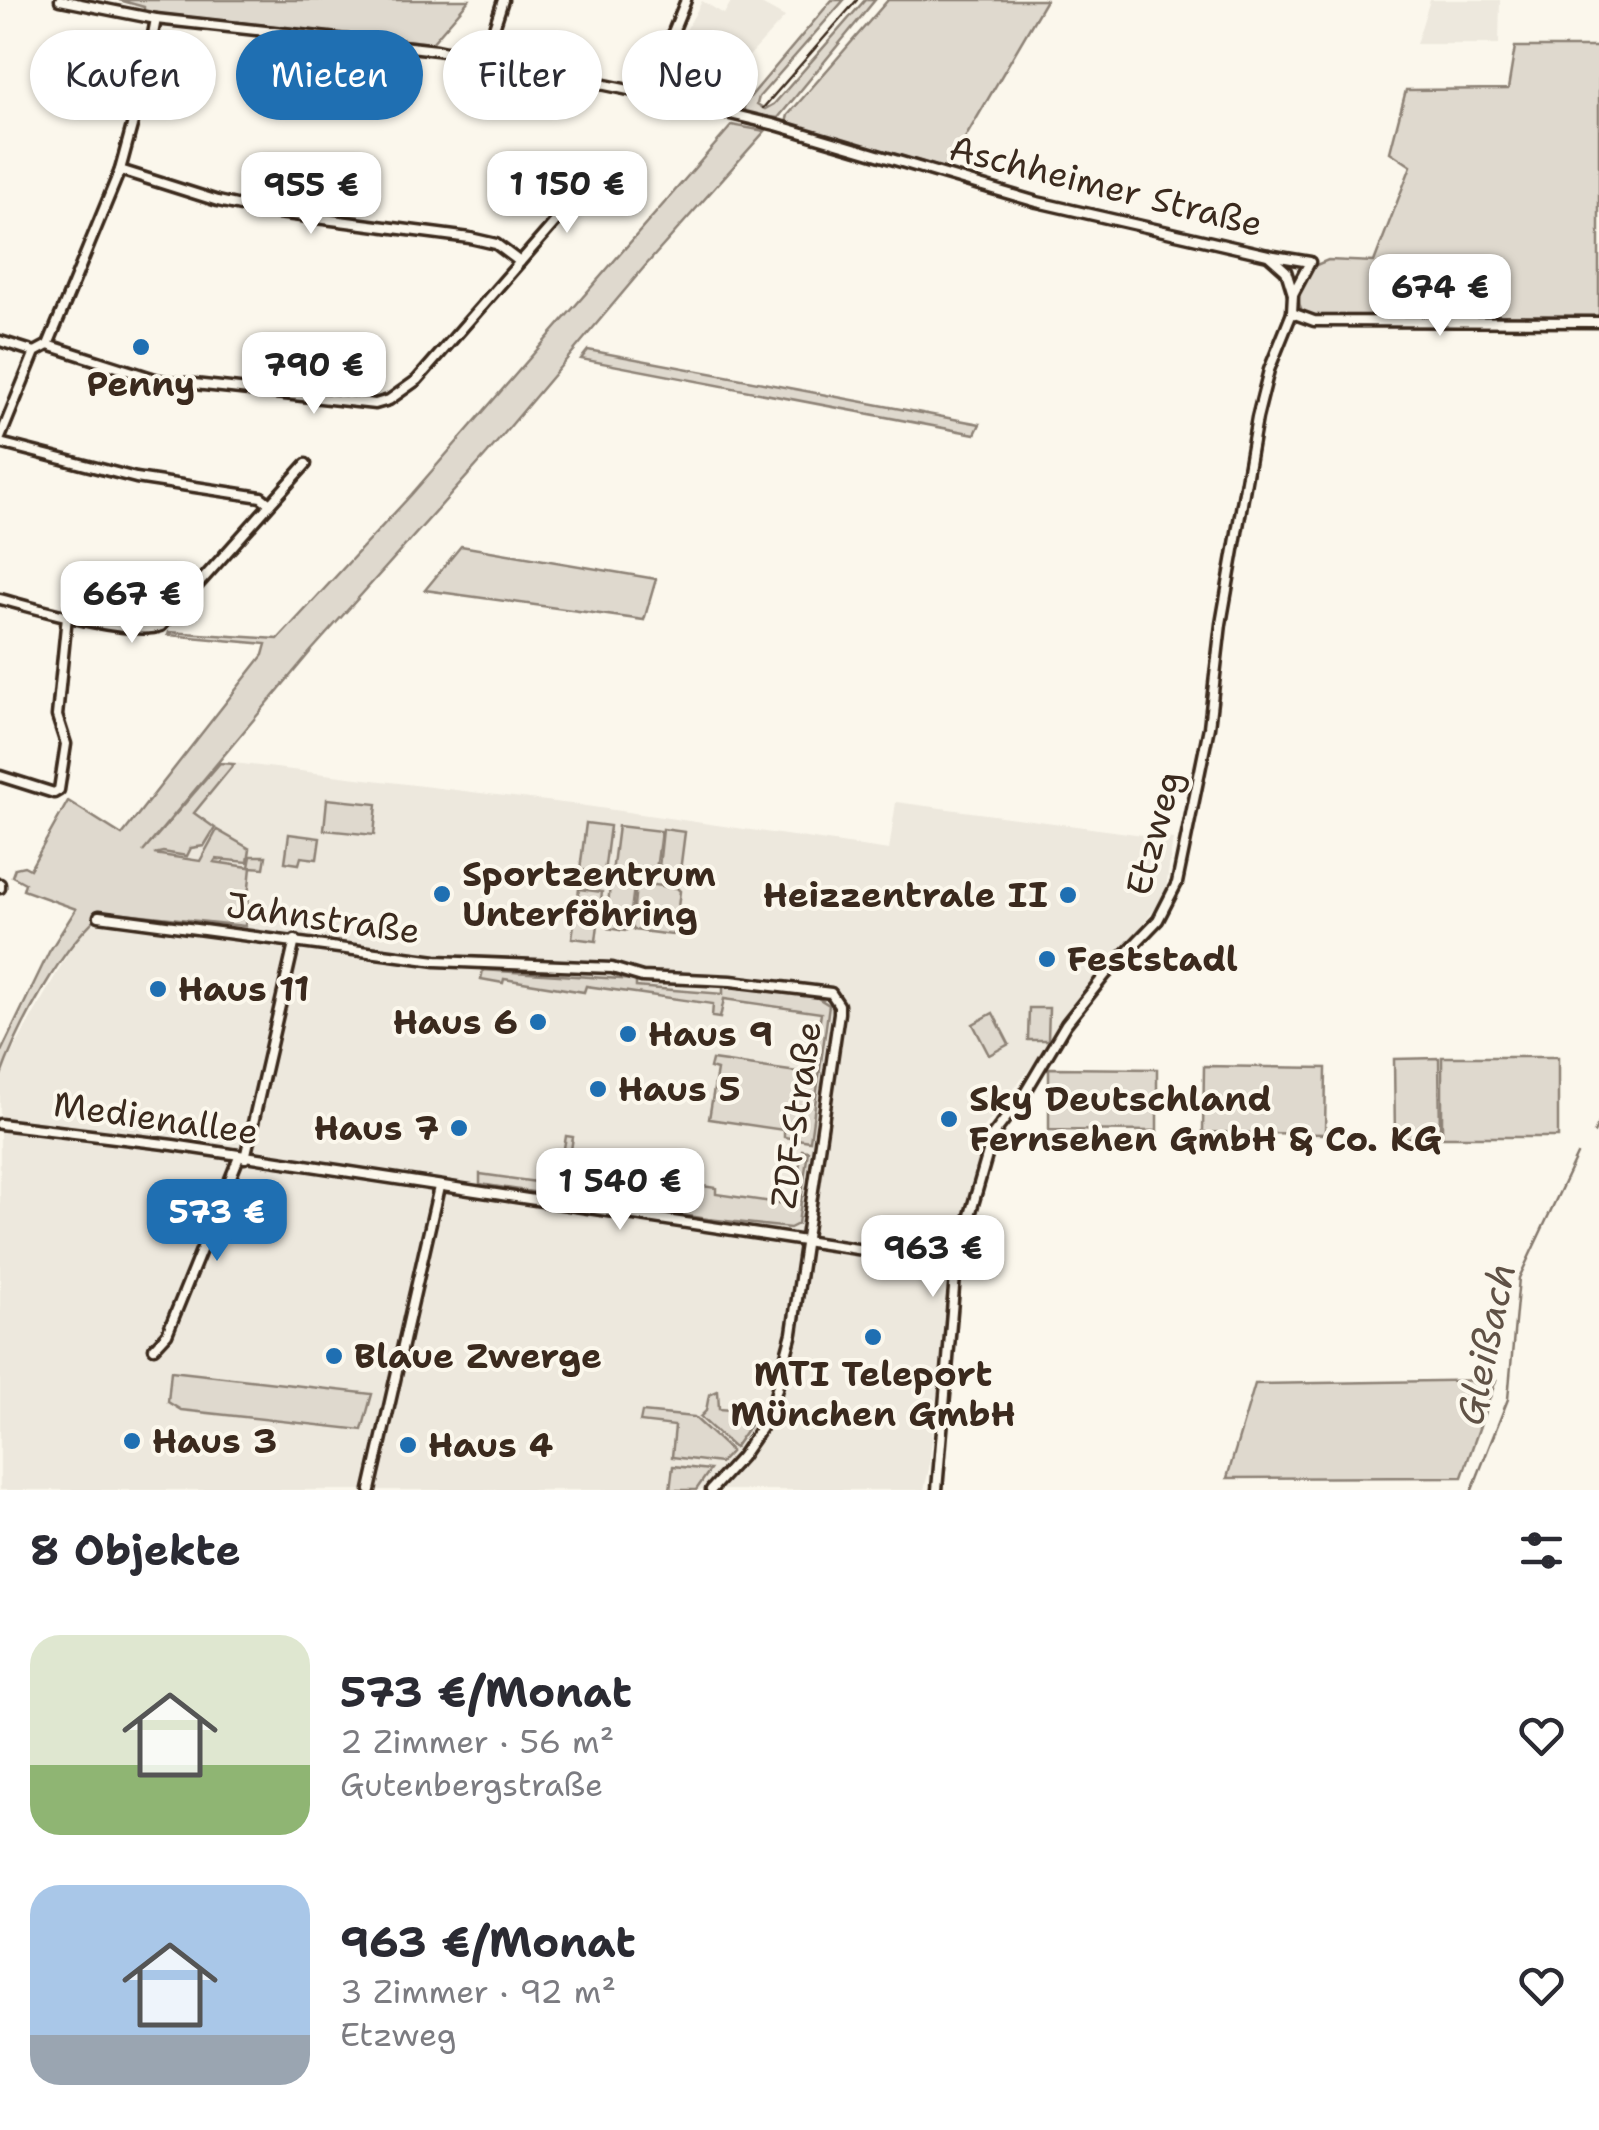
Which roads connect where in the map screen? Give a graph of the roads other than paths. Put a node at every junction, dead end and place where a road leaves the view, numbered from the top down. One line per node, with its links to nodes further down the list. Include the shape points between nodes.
1 (60, 0): 4 (street, Aschheimer Straße)
2 (504, 0): 5 (street)
3 (686, 0): 6 (street)
4 (156, 19): 7 (street, Aschheimer Straße); 9 (street)
5 (494, 30)
6 (674, 30)
7 (443, 53)
8 (751, 120): 11 (street, Aschheimer Straße, via 1037,202)
9 (120, 170): 12 (street, via 263,212 470,238 496,244); 17 (street)
10 (589, 183): 12 (street)
11 (1268, 255): 13 (street, Aschheimer Straße, via 1286,271); 13 (street, Etzweg, via 1310,262)
12 (520, 262): 17 (street, via 414,383 375,404 158,380)
13 (1293, 294): 14 (street, Etzweg)
14 (1292, 313): 15 (street, via 1314,321); 32 (street, Etzweg, via 1257,418 1209,726 1176,883 1158,920 1066,1024 993,1135)
15 (1599, 322)
16 (0, 341): 18 (street)
17 (48, 345): 18 (street)
18 (36, 352): 19 (street)
19 (0, 441): 21 (street, via 136,478)
20 (306, 464): 21 (street)
21 (270, 504): 23 (street, via 162,626 142,629)
22 (0, 599): 23 (street)
23 (67, 616): 24 (street, via 57,716 66,744 58,790)
24 (0, 776)
25 (99, 916): 26 (street, Jahnstraße)
26 (295, 940): 27 (street, Jahnstraße, via 436,962 612,968 642,977 819,989); 29 (street)
27 (835, 997): 31 (street, ZDF-Straße, via 838,1020)
28 (0, 1124): 29 (street, Medienallee)
29 (242, 1158): 30 (street, Medienallee); 33 (street, via 167,1334)
30 (439, 1188): 31 (street, Medienallee); 34 (street)
31 (806, 1241): 32 (street, Medienallee); 35 (street, ZDF-Straße, via 792,1332 770,1411 754,1441)
32 (956, 1264): 36 (street, Etzweg)
33 (154, 1348)
34 (370, 1490)
35 (710, 1490)
36 (937, 1490)

